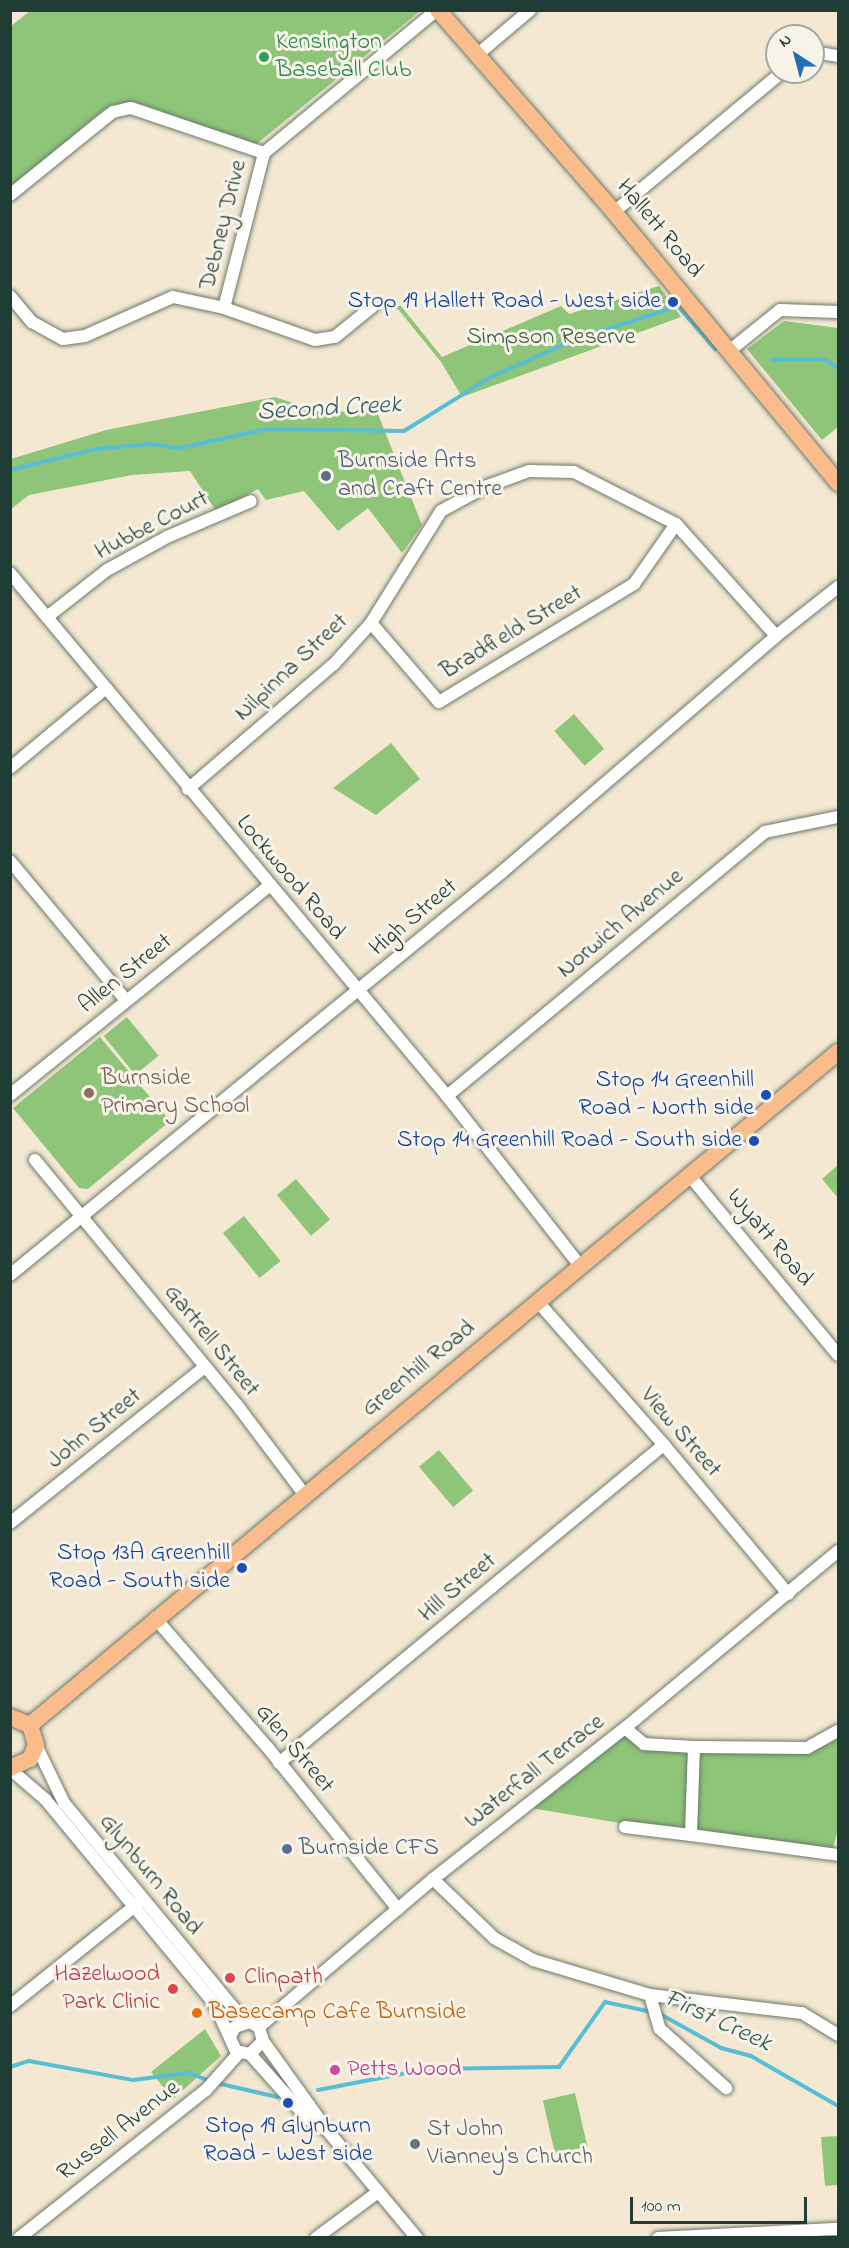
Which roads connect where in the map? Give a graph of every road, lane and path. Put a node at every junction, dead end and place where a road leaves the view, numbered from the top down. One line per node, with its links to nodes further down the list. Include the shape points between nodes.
1 (438, 10): 3 (main road, Hallett Road); 5 (street)
2 (530, 10): 3 (street)
3 (477, 55): 7 (main road, Hallett Road)
4 (768, 84): 7 (street)
5 (264, 153): 6 (street, via 131,108 113,112); 10 (street, Debney Drive)
6 (10, 195)
7 (614, 212): 12 (main road, Hallett Road)
8 (10, 296): 10 (street, via 32,322 63,339 84,336 173,297)
9 (373, 306): 10 (street, via 335,337 315,340)
10 (224, 308)
11 (838, 312): 12 (street, via 780,310)
12 (729, 352): 13 (main road, Hallett Road)
13 (838, 483)
14 (251, 501): 18 (street, Hubbe Court, via 167,537 107,570)
15 (676, 524): 19 (street, Nilpinna Street, via 574,472 530,471 485,487 441,511); 19 (street, Bradfield Street, via 634,584 440,702); 20 (street, Nilpinna Street)
16 (10, 573): 18 (street, Lockwood Road)
17 (838, 586): 20 (street, High Street)
18 (47, 617): 21 (street, Lockwood Road)
19 (371, 623): 23 (street, Nilpinna Street, via 334,664)
20 (776, 636): 27 (street, High Street)
21 (106, 688): 22 (street); 23 (street, Lockwood Road)
22 (10, 768)
23 (188, 789): 26 (street, Lockwood Road)
24 (838, 817): 31 (street, Norwich Avenue, via 765,832)
25 (10, 861): 28 (street)
26 (269, 886): 27 (street, Lockwood Road); 28 (street, Allen Street)
27 (358, 991): 31 (street, Lockwood Road); 34 (street, High Street)
28 (126, 1000): 30 (street, Allen Street)
29 (838, 1052): 33 (main road, Greenhill Road)
30 (10, 1095)
31 (447, 1096): 35 (street, Lockwood Road)
32 (35, 1160): 34 (street, Gartrell Street)
33 (690, 1176): 35 (main road, Greenhill Road); 38 (street, Wyatt Road)
34 (83, 1215): 36 (street, High Street); 39 (street, Gartrell Street)
35 (581, 1267): 37 (main road, Greenhill Road)
36 (10, 1275)
37 (538, 1302): 40 (street, View Street); 41 (main road, Greenhill Road)
38 (837, 1350)
39 (205, 1367): 41 (street, Gartrell Street); 42 (street, John Street)
40 (664, 1445): 44 (street, View Street); 52 (street, Hill Street)
41 (304, 1494): 45 (main road, Greenhill Road)
42 (10, 1523)
43 (838, 1551): 44 (street, Waterfall Terrace)
44 (788, 1594): 48 (street, Waterfall Terrace)
45 (155, 1618): 47 (main road, Greenhill Road); 52 (street, Glen Street)
46 (10, 1717): 47 (main road)
47 (30, 1725): 50 (main road)
48 (625, 1728): 51 (street, via 644,1744); 57 (street, Waterfall Terrace)
49 (838, 1731): 51 (street, via 807,1748)
50 (36, 1745): 53 (main road, via 30,1759); 58 (street, Glynburn Road, via 54,1787)
51 (694, 1747): 55 (street)
52 (279, 1763): 59 (street, Glen Street)
53 (10, 1768): 58 (street, Glynburn Road, via 45,1799)
54 (626, 1827): 55 (street)
55 (691, 1835): 56 (street)
56 (838, 1855)
57 (433, 1880): 59 (street, Waterfall Terrace); 61 (street, via 494,1938 533,1960)
58 (138, 1903): 60 (street); 62 (street, Glynburn Road); 65 (street, Glynburn Road, via 214,2003)
59 (398, 1909): 63 (street, Waterfall Terrace)
60 (10, 2006)
61 (652, 2007): 64 (street, via 802,2013); 68 (street, via 660,2029)
62 (245, 2022): 63 (street); 65 (street, via 235,2027)
63 (259, 2027): 66 (street)
64 (838, 2035)
65 (230, 2037): 67 (street)
66 (263, 2041): 67 (street); 69 (street)
67 (245, 2053): 69 (street, via 308,2119); 73 (street, Russell Avenue, via 206,2090)
68 (726, 2088)
69 (327, 2130): 70 (street)
70 (378, 2192): 74 (street); 75 (street)
71 (838, 2229): 72 (street)
72 (669, 2237): 76 (street)
73 (19, 2238)
74 (316, 2238)
75 (417, 2238)
76 (658, 2238)

